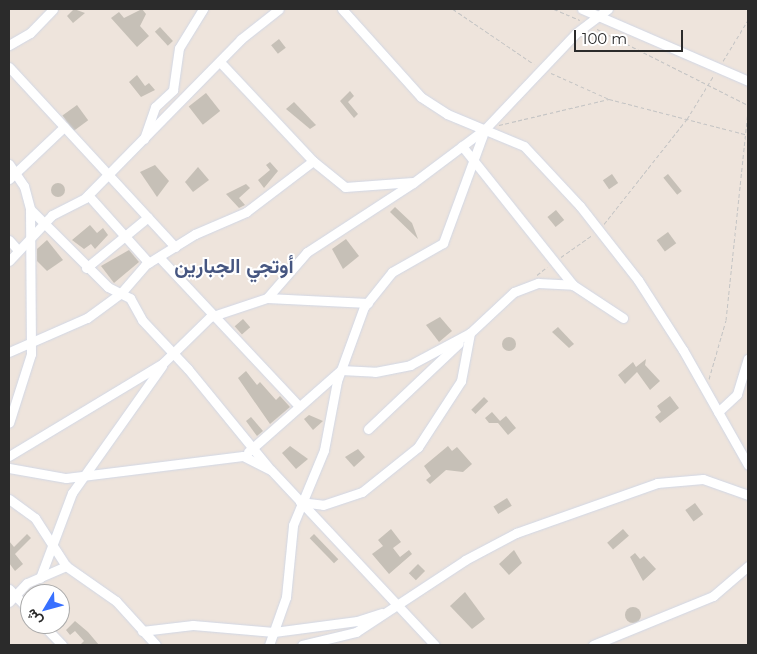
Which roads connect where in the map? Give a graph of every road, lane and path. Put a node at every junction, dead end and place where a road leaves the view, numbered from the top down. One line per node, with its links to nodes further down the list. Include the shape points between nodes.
1 (53, 9): 12 (street, via 30,33)
2 (203, 9): 27 (street, via 179,48 173,90 155,107)
3 (279, 9): 13 (street)
4 (342, 9): 24 (street, via 420,97 448,114)
5 (453, 9): 15 (path)
6 (554, 9): 11 (path)
7 (582, 9): 9 (street)
8 (608, 9): 9 (street)
9 (598, 16): 11 (street); 16 (street)
10 (748, 20): 16 (path)
11 (588, 24): 15 (street); 18 (path)
12 (9, 45)
13 (220, 62): 27 (street); 30 (street)
14 (9, 67): 23 (street)
15 (542, 69): 19 (path); 24 (street)
16 (718, 69): 17 (street); 18 (path)
17 (748, 81)
18 (708, 85): 20 (path); 22 (path)
19 (610, 99): 22 (path); 24 (path)
20 (748, 105)
21 (748, 112): 25 (path)
22 (687, 119): 25 (path); 39 (path)
23 (64, 127): 32 (street); 33 (street)
24 (486, 129): 28 (street); 29 (street); 39 (street, via 531,152)
25 (745, 134): 26 (path); 64 (path, via 726,320)
26 (748, 135)
27 (143, 142): 32 (street)
28 (462, 146): 29 (street); 34 (street)
29 (473, 159): 47 (street); 54 (street, via 443,243 392,272)
30 (313, 161): 34 (street, via 344,187); 43 (street, via 246,212)
31 (9, 164): 33 (street)
32 (108, 175): 35 (street); 37 (street)
33 (12, 176): 36 (street)
34 (415, 182): 53 (street, via 307,252)
35 (88, 195): 38 (street); 40 (street)
36 (30, 209): 38 (street); 41 (street)
37 (148, 217): 40 (street); 43 (street)
38 (44, 222): 41 (street); 49 (street)
39 (599, 230): 47 (path); 64 (street, via 643,288)
40 (125, 236): 48 (street); 49 (street)
41 (29, 238): 44 (street); 58 (street)
42 (9, 240): 44 (street)
43 (175, 247): 45 (street)
44 (18, 250): 46 (street)
45 (159, 256): 48 (street); 55 (street)
46 (9, 261)
47 (553, 262): 50 (path); 51 (street)
48 (149, 263): 52 (street)
49 (86, 268): 52 (street)
50 (530, 280)
51 (573, 285): 56 (street); 57 (street, via 538,283 514,292)
52 (121, 294): 58 (street, via 87,318); 60 (street, via 130,298 142,320)
53 (267, 298): 54 (street); 55 (street)
54 (368, 303): 63 (street)
55 (216, 315): 60 (street); 65 (street)
56 (623, 318)
57 (470, 333): 63 (street, via 410,366 375,372); 68 (street); 78 (street, via 461,381 418,448 362,492 323,505)
58 (30, 343): 59 (street); 67 (street)
59 (9, 352)
60 (174, 354): 62 (street); 69 (street)
61 (748, 359): 66 (street, via 737,394)
62 (163, 364): 70 (street); 75 (street)
63 (341, 370): 65 (street); 78 (street, via 324,450)
64 (706, 390): 66 (street)
65 (299, 406): 69 (street)
66 (718, 412): 72 (street)
67 (9, 423)
68 (368, 430)
69 (252, 448): 71 (street); 73 (street)
70 (9, 456)
71 (242, 456): 73 (street); 75 (street)
72 (748, 465)
73 (271, 470): 78 (street)
74 (11, 471): 75 (street, via 66,478)
75 (85, 476): 79 (street, via 72,493)
76 (748, 495): 84 (street, via 703,479 657,483 516,533 465,560)
77 (9, 499): 79 (street, via 35,518)
78 (300, 502): 84 (street); 86 (street, via 293,525 286,597)
79 (54, 544): 80 (street); 82 (street)
80 (66, 566): 82 (street); 85 (street, via 116,601)
81 (748, 566): 93 (street, via 712,596)
82 (40, 578): 83 (street)
83 (11, 595)
84 (397, 608): 86 (street, via 357,621); 91 (street, via 356,632); 92 (street)
85 (142, 632): 86 (street, via 193,625); 89 (street)
86 (274, 632): 90 (street)
87 (52, 634): 88 (street)
88 (62, 645)
89 (156, 645)
90 (269, 645)
91 (302, 645)
92 (435, 645)
93 (593, 645)

